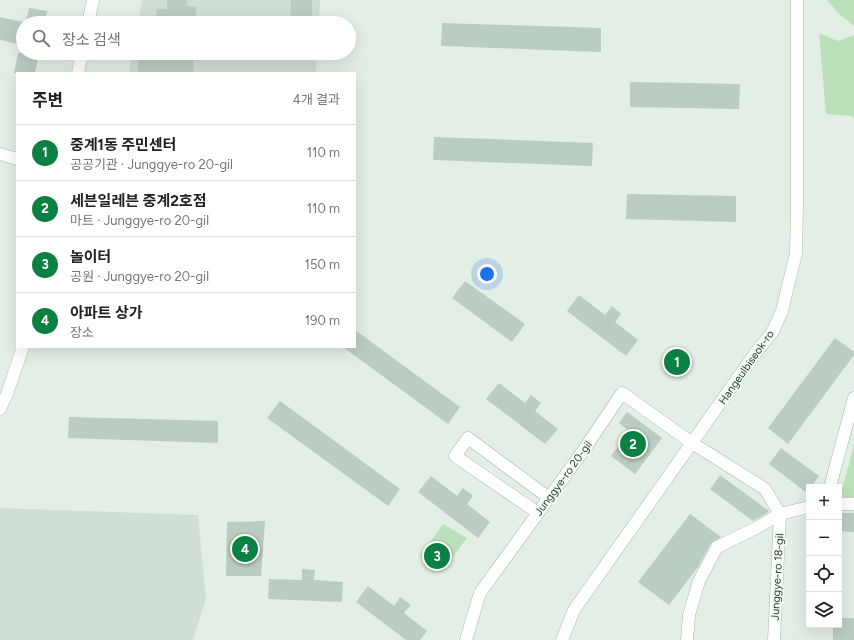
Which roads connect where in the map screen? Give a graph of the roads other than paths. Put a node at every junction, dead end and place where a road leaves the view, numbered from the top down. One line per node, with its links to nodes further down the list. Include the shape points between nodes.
1 (93, 0): 3 (street)
2 (797, 0): 11 (street, Hangeulbiseok-ro, via 796,253 782,311 773,330)
3 (90, 16)
4 (81, 60): 5 (street)
5 (78, 72)
6 (0, 154): 7 (street)
7 (16, 159)
8 (23, 348): 10 (street)
9 (854, 398): 12 (street)
10 (0, 409)
11 (692, 443): 13 (street, Junggye-ro 20-gil, via 622,393); 18 (street, via 765,489); 20 (street, Hangeulbiseok-ro, via 574,610)
12 (831, 484)
13 (549, 498): 17 (street, Junggye-ro 20-gil); 17 (street, via 468,438 455,456)
14 (842, 504): 15 (street)
15 (854, 504)
16 (806, 508): 18 (street)
17 (538, 512): 19 (street, Junggye-ro 20-gil, via 480,593)
18 (780, 514): 21 (street, Junggye-ro 18-gil, via 717,547 699,581 689,615); 22 (street, Junggye-ro 18-gil)
19 (466, 640)
20 (562, 640)
21 (687, 640)
22 (774, 640)

